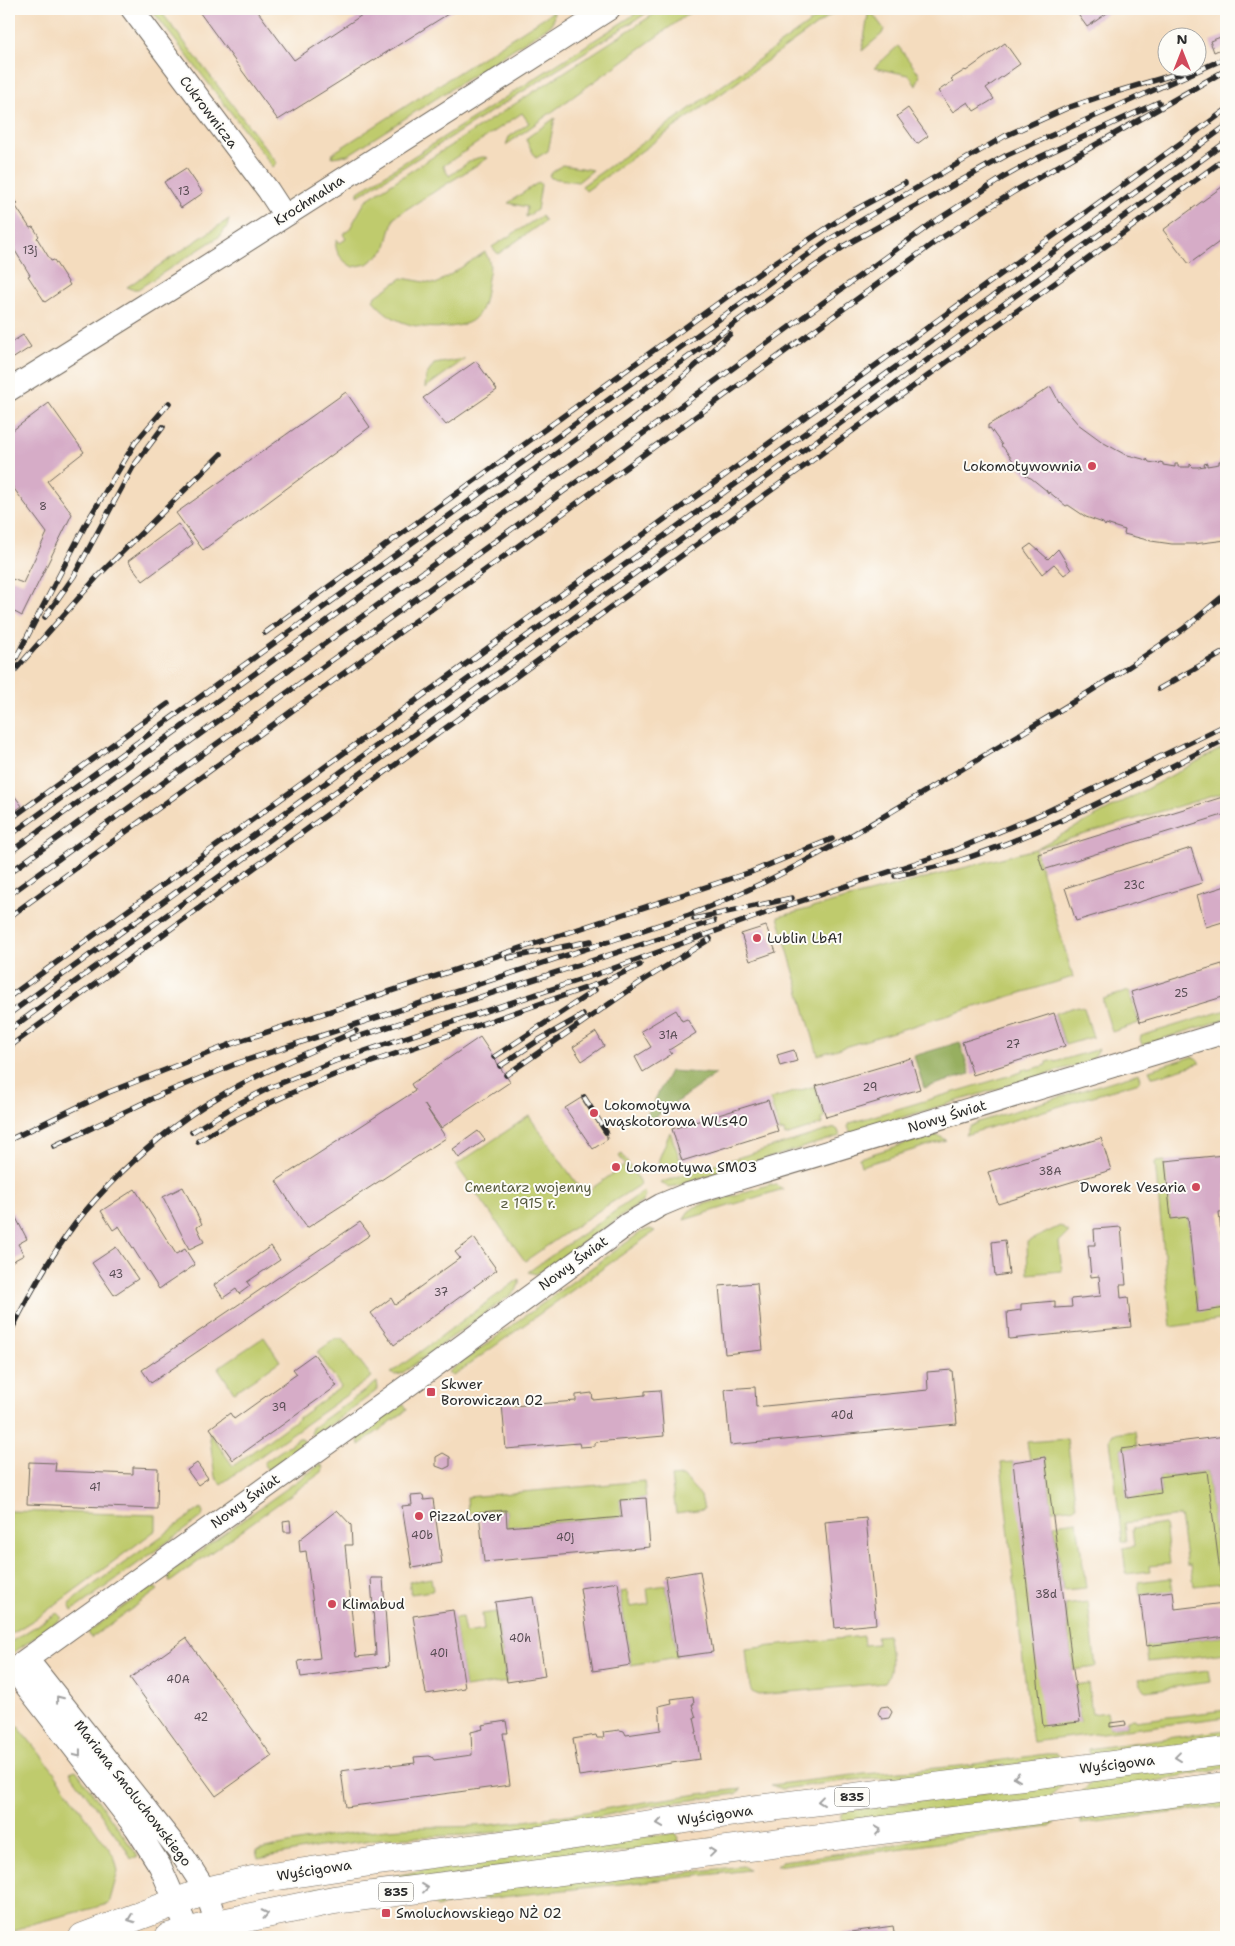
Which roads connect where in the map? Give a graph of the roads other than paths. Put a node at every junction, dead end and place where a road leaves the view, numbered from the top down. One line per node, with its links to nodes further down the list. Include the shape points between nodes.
1 (132, 9): 3 (street, Cukrownicza)
2 (609, 9): 3 (street, Krochmalna)
3 (285, 216): 4 (street, Krochmalna)
4 (9, 390)
5 (1226, 1032): 6 (street, Nowy Świat, via 685,1196 647,1212)
6 (16, 1667): 9 (street, Mariana Smoluchowskiego, one-way to 6, via 155,1819); 10 (street, Mariana Smoluchowskiego, one-way to 10, via 136,1828)
7 (1226, 1751): 9 (main road, Wyścigowa / 835, one-way to 9, via 460,1849 252,1880)
8 (1226, 1786): 11 (main road, 835, one-way to 8, via 334,1900)
9 (206, 1891): 10 (main road, 835); 11 (street, Mariana Smoluchowskiego)
10 (177, 1902): 12 (street, Mariana Smoluchowskiego); 13 (main road, 835, one-way to 13)
11 (219, 1930): 12 (main road, 835)
12 (183, 1935)
13 (83, 1937)

